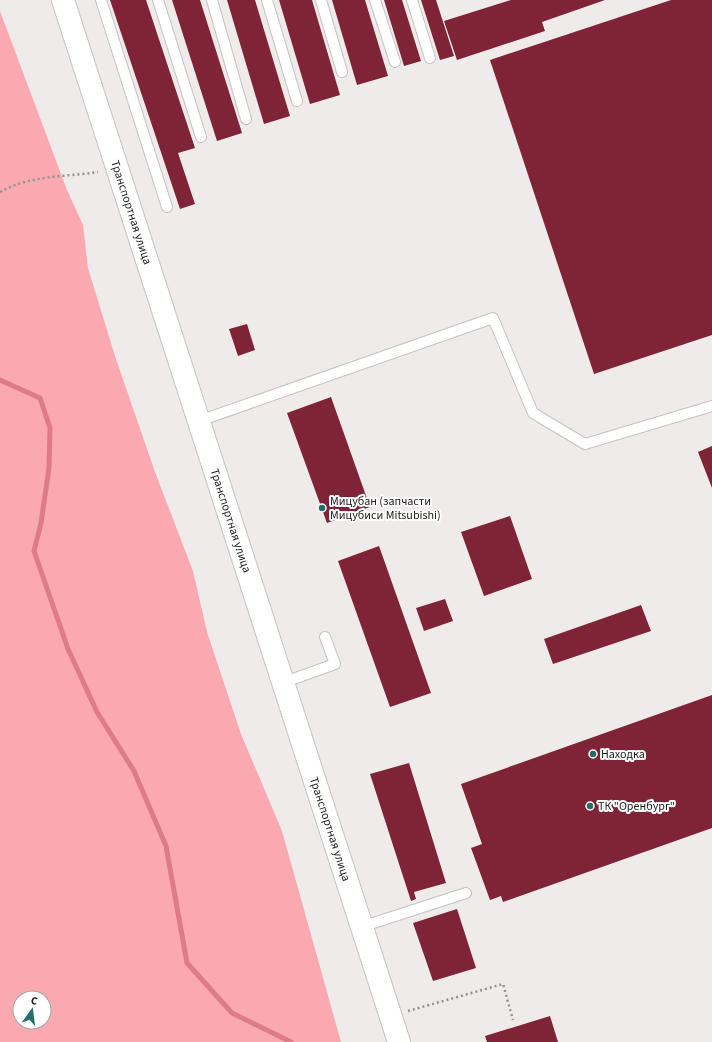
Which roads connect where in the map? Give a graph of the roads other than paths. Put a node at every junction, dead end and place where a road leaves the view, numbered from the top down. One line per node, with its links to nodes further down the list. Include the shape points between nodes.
1 (63, 0): 17 (street, Транспортная улица)
2 (101, 0): 15 (lane)
3 (158, 0): 14 (lane)
4 (212, 0): 13 (lane)
5 (267, 0): 12 (lane)
6 (321, 0): 11 (lane)
7 (375, 0): 10 (lane)
8 (412, 0): 9 (lane)
9 (430, 58)
10 (395, 62)
11 (342, 72)
12 (297, 101)
13 (246, 119)
14 (201, 137)
15 (167, 207)
16 (712, 406): 17 (lane, via 585,444 533,413 493,318)
17 (199, 421): 19 (street, Транспортная улица)
18 (325, 637): 19 (lane, via 335,664)
19 (282, 682): 21 (street, Транспортная улица)
20 (466, 894): 21 (lane)
21 (361, 927): 22 (street, Транспортная улица)
22 (399, 1042)

